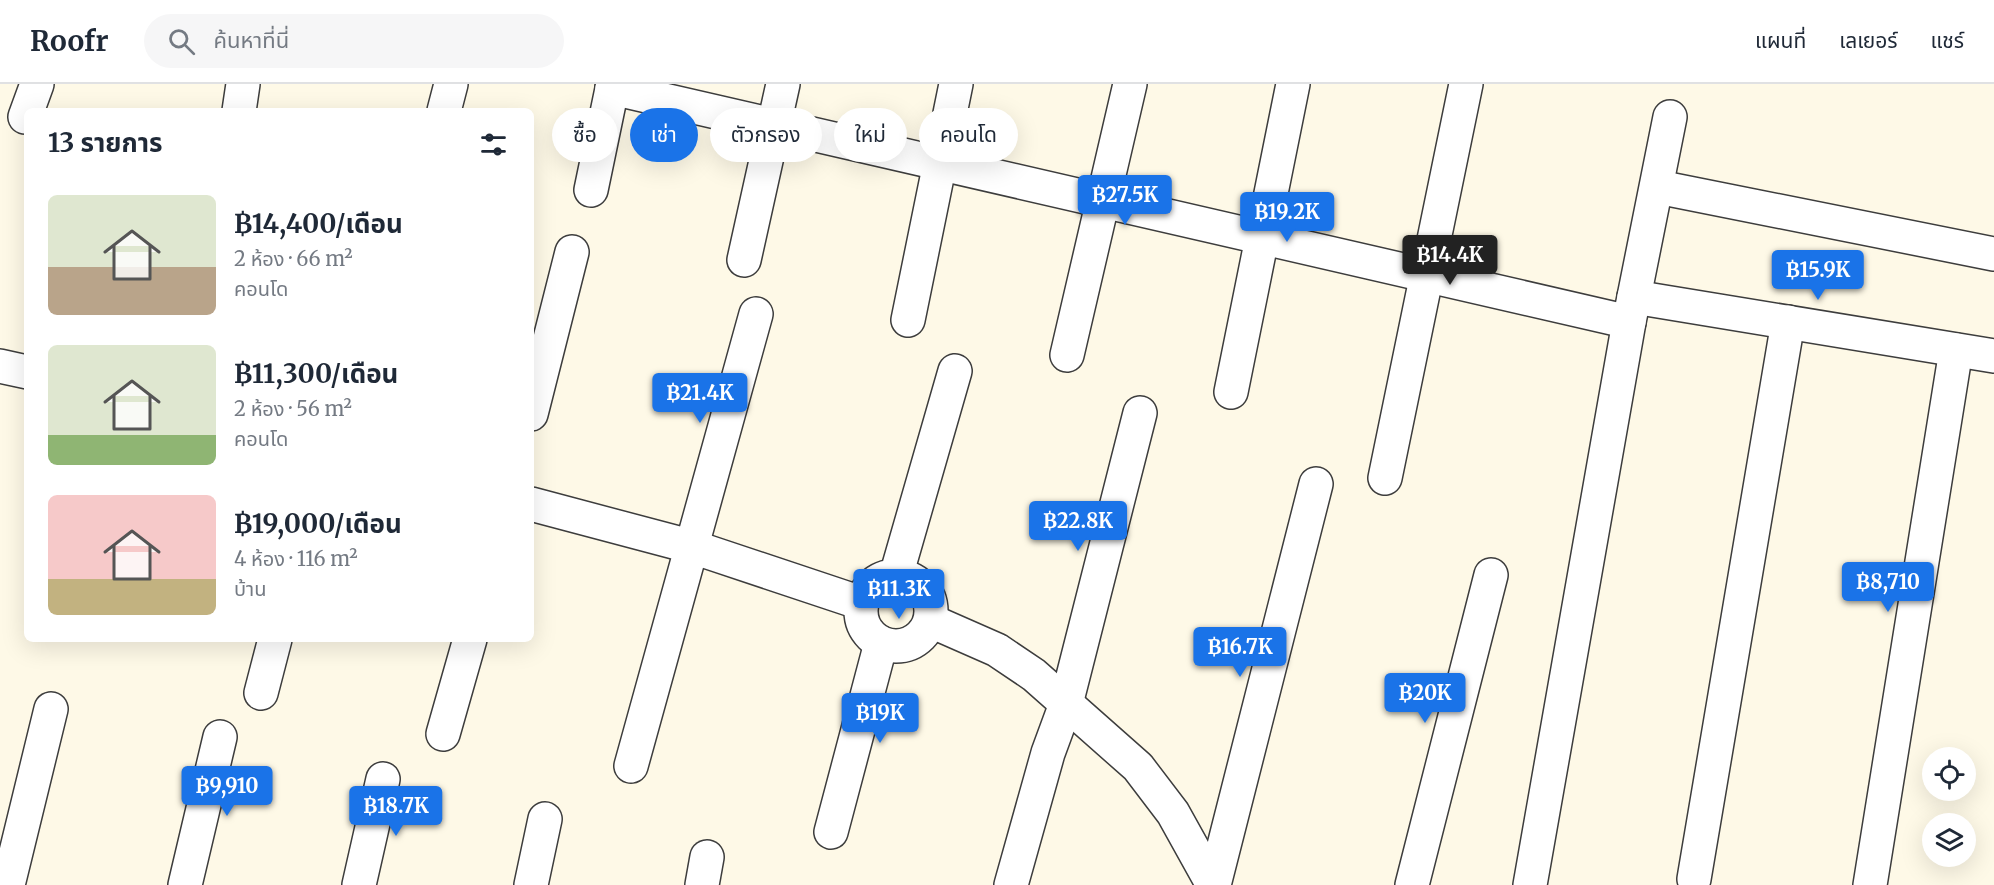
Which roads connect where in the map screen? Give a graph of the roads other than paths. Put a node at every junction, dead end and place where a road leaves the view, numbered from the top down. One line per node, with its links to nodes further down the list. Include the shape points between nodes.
1 (37, 84): 14 (street)
2 (243, 84): 10 (street)
3 (451, 84): 11 (street)
4 (783, 84): 12 (street)
5 (956, 84): 18 (street)
6 (1130, 84): 21 (street)
7 (1293, 84): 22 (street)
8 (1466, 84): 26 (street)
9 (613, 86): 13 (street); 20 (street)
10 (239, 108)
11 (445, 108)
12 (778, 108)
13 (710, 111)
14 (17, 117)
15 (1670, 117): 19 (street)
16 (822, 138): 18 (street)
17 (766, 162): 25 (street)
18 (940, 164): 21 (street); 29 (street)
19 (1658, 187): 24 (street); 27 (street)
20 (591, 190)
21 (1105, 202): 22 (street); 32 (street)
22 (1262, 238): 26 (street); 37 (street)
23 (572, 252): 38 (street)
24 (1994, 254)
25 (744, 260)
26 (1426, 275): 27 (street); 40 (street)
27 (1631, 309): 30 (street); 68 (street)
28 (756, 314): 43 (street)
29 (908, 320)
30 (1788, 322): 31 (street); 60 (street)
31 (1956, 350): 33 (street); 69 (street)
32 (1067, 356)
33 (1994, 356)
34 (0, 366): 35 (street)
35 (24, 371)
36 (955, 371): 45 (street)
37 (1231, 392)
38 (534, 402)
39 (1140, 413): 52 (street)
40 (1384, 478)
41 (1316, 484): 66 (street)
42 (534, 505): 43 (street)
43 (693, 547): 46 (street); 56 (street)
44 (1491, 575): 67 (street)
45 (896, 576): 46 (street, via 876,582); 47 (street, via 911,578 921,585 932,605)
46 (861, 603): 50 (street, via 862,619 869,634)
47 (931, 621): 50 (street, via 924,634 911,644); 52 (street, via 997,650 1034,675)
48 (274, 642): 51 (street)
49 (469, 642): 54 (street)
50 (881, 643): 59 (street)
51 (261, 693)
52 (1066, 704): 65 (street); 66 (street, via 1138,767 1173,813)
53 (51, 709): 61 (street)
54 (443, 734)
55 (220, 737): 62 (street)
56 (632, 766)
57 (383, 779): 63 (street)
58 (545, 819): 64 (street)
59 (831, 832)
60 (1694, 879)
61 (8, 885)
62 (185, 885)
63 (359, 885)
64 (531, 885)
65 (1011, 885)
66 (1214, 885)
67 (1412, 885)
68 (1530, 885)
69 (1870, 885)

